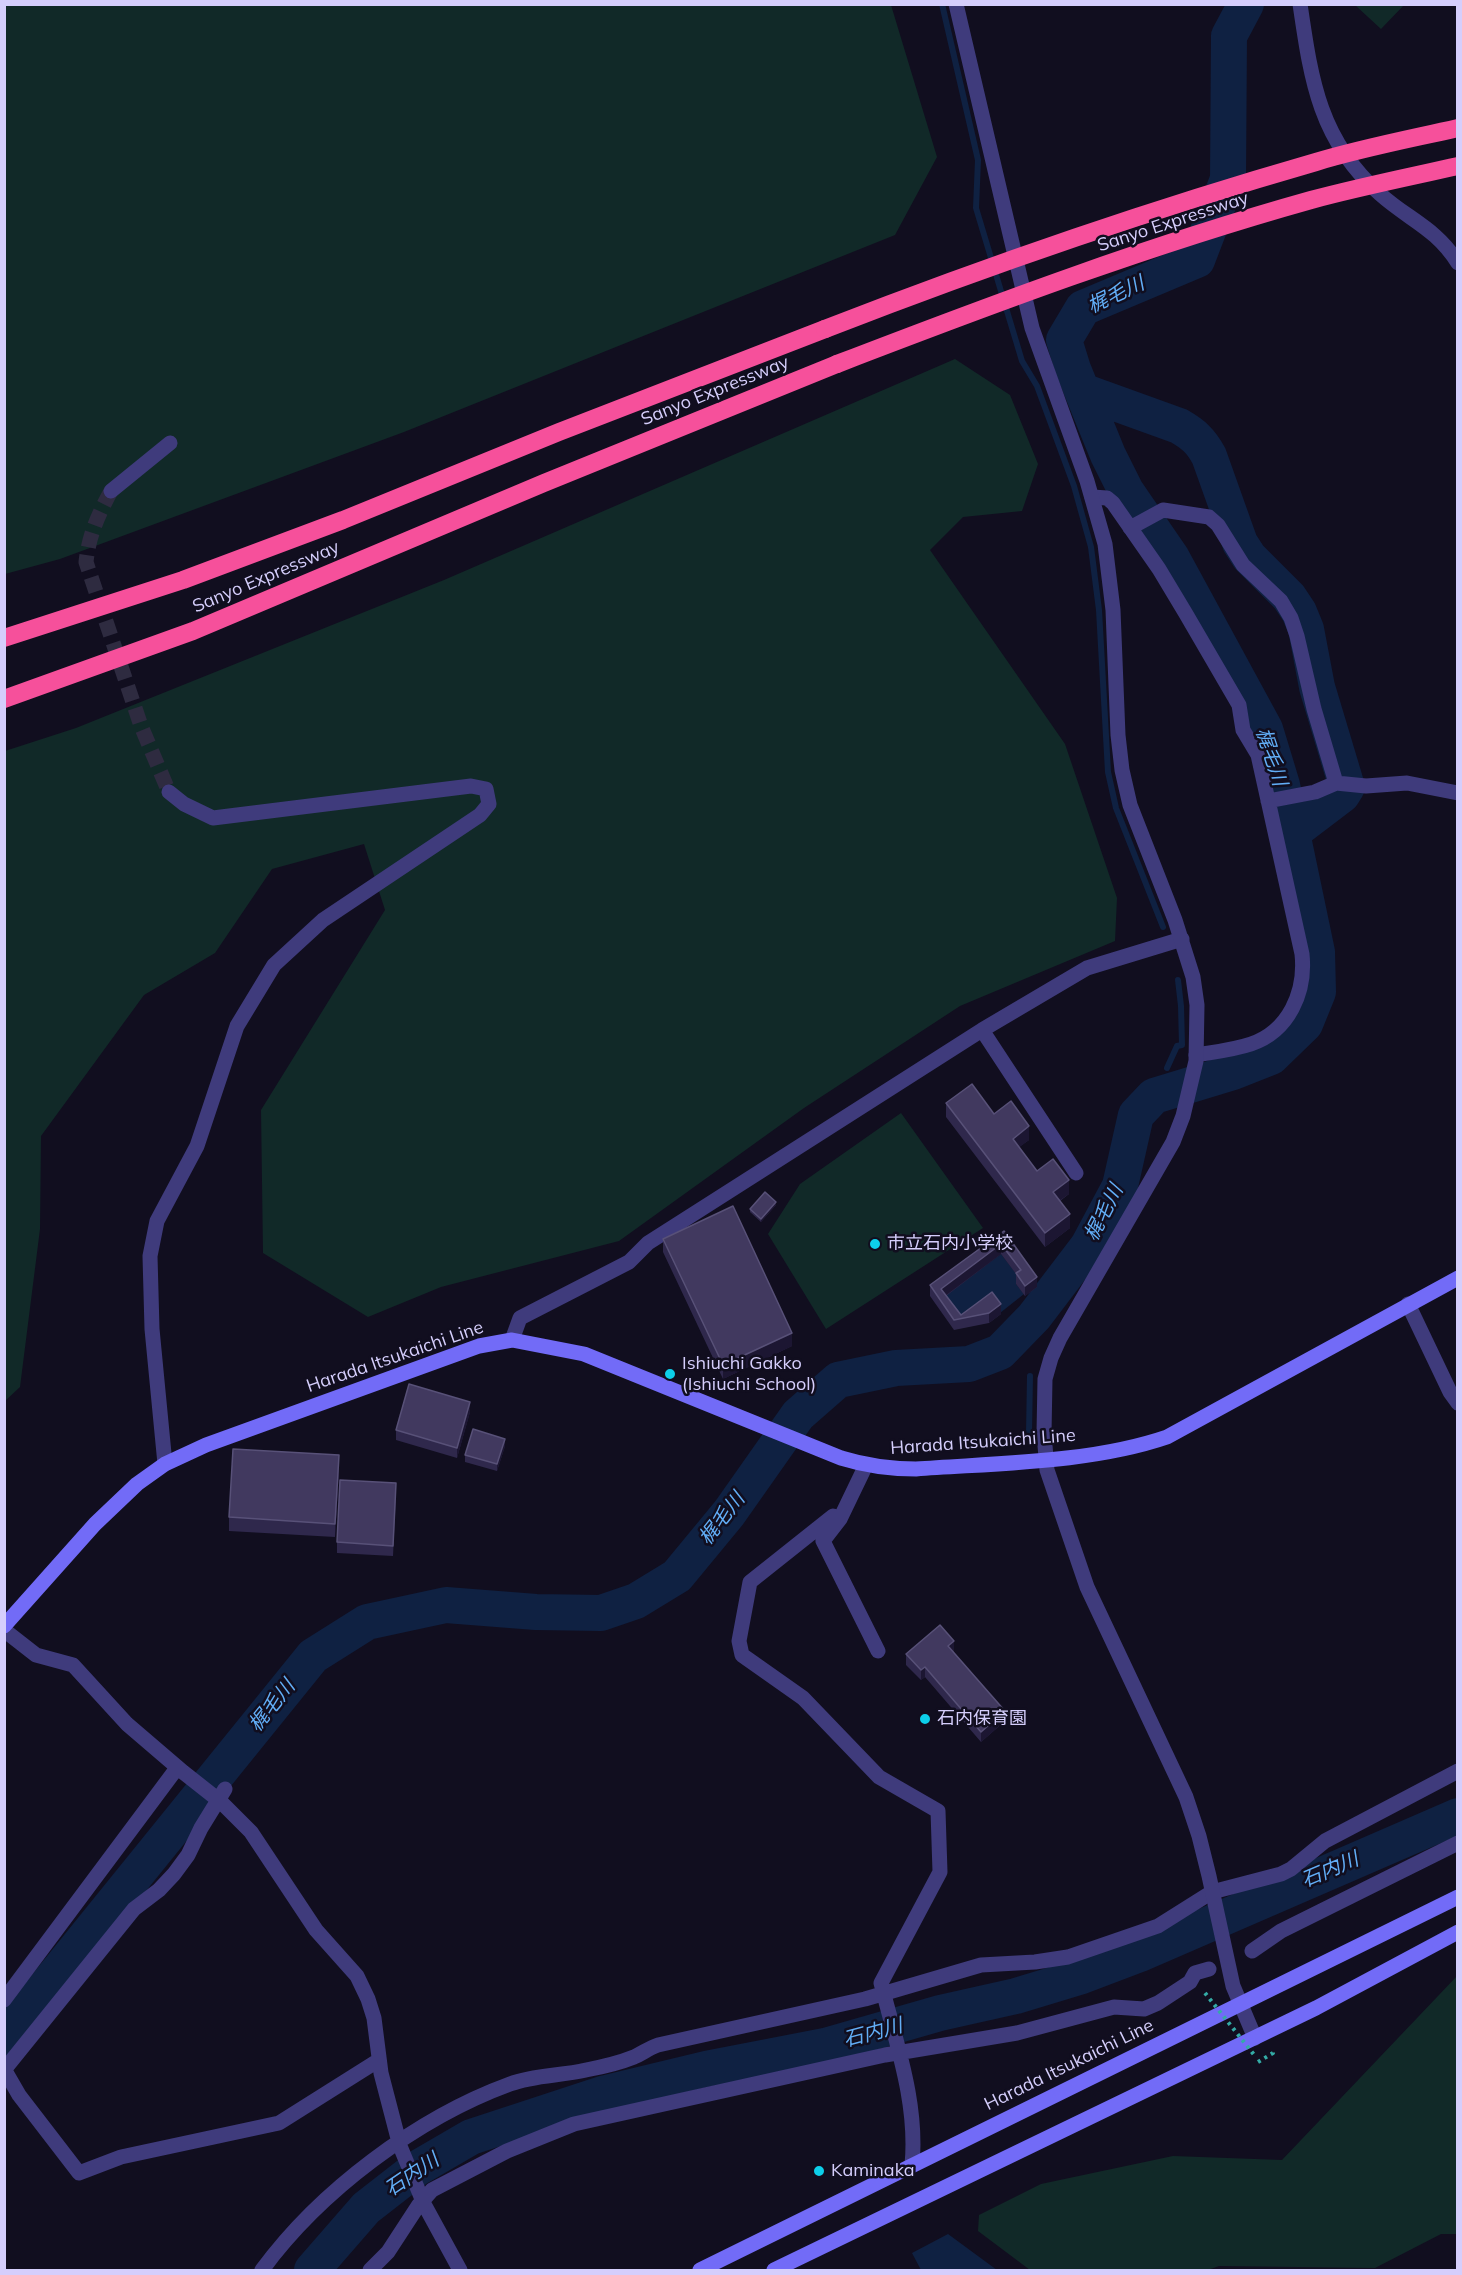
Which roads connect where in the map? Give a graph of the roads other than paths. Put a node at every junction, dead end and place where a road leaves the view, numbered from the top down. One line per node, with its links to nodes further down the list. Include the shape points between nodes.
1 (956, 4): 8 (street, via 1032,328)
2 (1300, 4): 5 (street, via 1314,88 1337,142 1380,194 1438,237)
3 (1458, 128): 10 (highway, Sanyo Expressway, bridge, via 1318,161 1123,220 959,277 333,524 183,580)
4 (1458, 166): 11 (highway, Sanyo Expressway, bridge, via 1312,200 976,311 837,363 193,631)
5 (1458, 263)
6 (170, 443): 7 (street)
7 (111, 491)
8 (1092, 496): 9 (street, via 1107,498); 16 (street, via 1110,577 1122,770 1141,838)
9 (1133, 526): 12 (street, via 1161,511 1214,520 1243,565 1281,602 1291,618 1311,701); 15 (street, via 1239,705 1243,730 1258,755)
10 (4, 638)
11 (4, 699)
12 (1342, 784): 14 (street, via 1407,783); 15 (street)
13 (169, 792): 25 (street, via 213,818 471,786 486,789 489,804 480,815 323,920 274,965 237,1026 197,1146 157,1221 150,1256 152,1329)
14 (1458, 793)
15 (1272, 801): 18 (street, via 1302,954 1302,984 1297,1001 1279,1027 1267,1036)
16 (1182, 939): 17 (street, via 1087,968); 18 (street, via 1197,1005)
17 (982, 1030): 19 (street); 22 (street, via 648,1243 629,1262 520,1318)
18 (1196, 1058): 24 (street, via 1173,1143 1051,1358 1043,1401)
19 (1076, 1173)
20 (1458, 1278): 21 (main road, Harada Itsukaichi Line)
21 (1408, 1304): 23 (street); 24 (main road, Harada Itsukaichi Line, via 1167,1437 1142,1446)
22 (512, 1340): 25 (main road, Harada Itsukaichi Line, via 479,1346 406,1372 206,1445); 26 (main road, Harada Itsukaichi Line, via 584,1354)
23 (1458, 1403)
24 (1045, 1459): 26 (main road, Harada Itsukaichi Line, via 916,1469); 35 (street, via 1087,1587 1186,1797)
25 (165, 1464): 28 (main road, Harada Itsukaichi Line, via 137,1484 95,1524)
26 (866, 1466): 27 (street)
27 (840, 1519): 30 (street, via 823,1541); 40 (street, via 833,1516 750,1582 740,1641 742,1654 802,1698 879,1777 938,1811 940,1872 881,1983)
28 (4, 1626)
29 (4, 1630): 31 (street, via 36,1655 73,1665 127,1724)
30 (878, 1651)
31 (180, 1770): 33 (street); 41 (street)
32 (1458, 1771): 35 (street, via 1325,1841 1291,1869)
33 (220, 1795): 45 (street, via 251,1832 316,1930 357,1976 374,2018); 46 (street, via 174,1874 134,1909)
34 (1458, 1844): 38 (street, via 1281,1931)
35 (1213, 1896): 40 (street, via 1158,1926 1084,1952 1051,1960 985,1964); 42 (street)
36 (1458, 1897): 42 (main road, Harada Itsukaichi Line)
37 (1458, 1932): 43 (main road)
38 (1252, 1952)
39 (1209, 1969): 44 (street, via 1195,1973 1191,1981 1144,2008 1114,2007 1017,2032)
40 (884, 1995): 44 (street); 47 (street, via 658,2045 632,2058 588,2070 526,2079 422,2126)
41 (4, 2000)
42 (1240, 2004): 43 (street); 48 (main road, Harada Itsukaichi Line)
43 (1255, 2038): 54 (main road)
44 (899, 2050): 48 (street, via 907,2081 914,2145); 49 (street, via 574,2124 488,2160)
45 (379, 2060): 46 (street, via 279,2123 121,2157 79,2173 19,2095); 47 (street)
46 (5, 2069)
47 (399, 2144): 49 (street); 50 (street, via 318,2206)
48 (912, 2165): 53 (main road, Harada Itsukaichi Line)
49 (421, 2197): 51 (street, via 388,2252); 52 (street)
50 (262, 2271)
51 (370, 2271)
52 (460, 2271)
53 (699, 2271)
54 (774, 2271)

